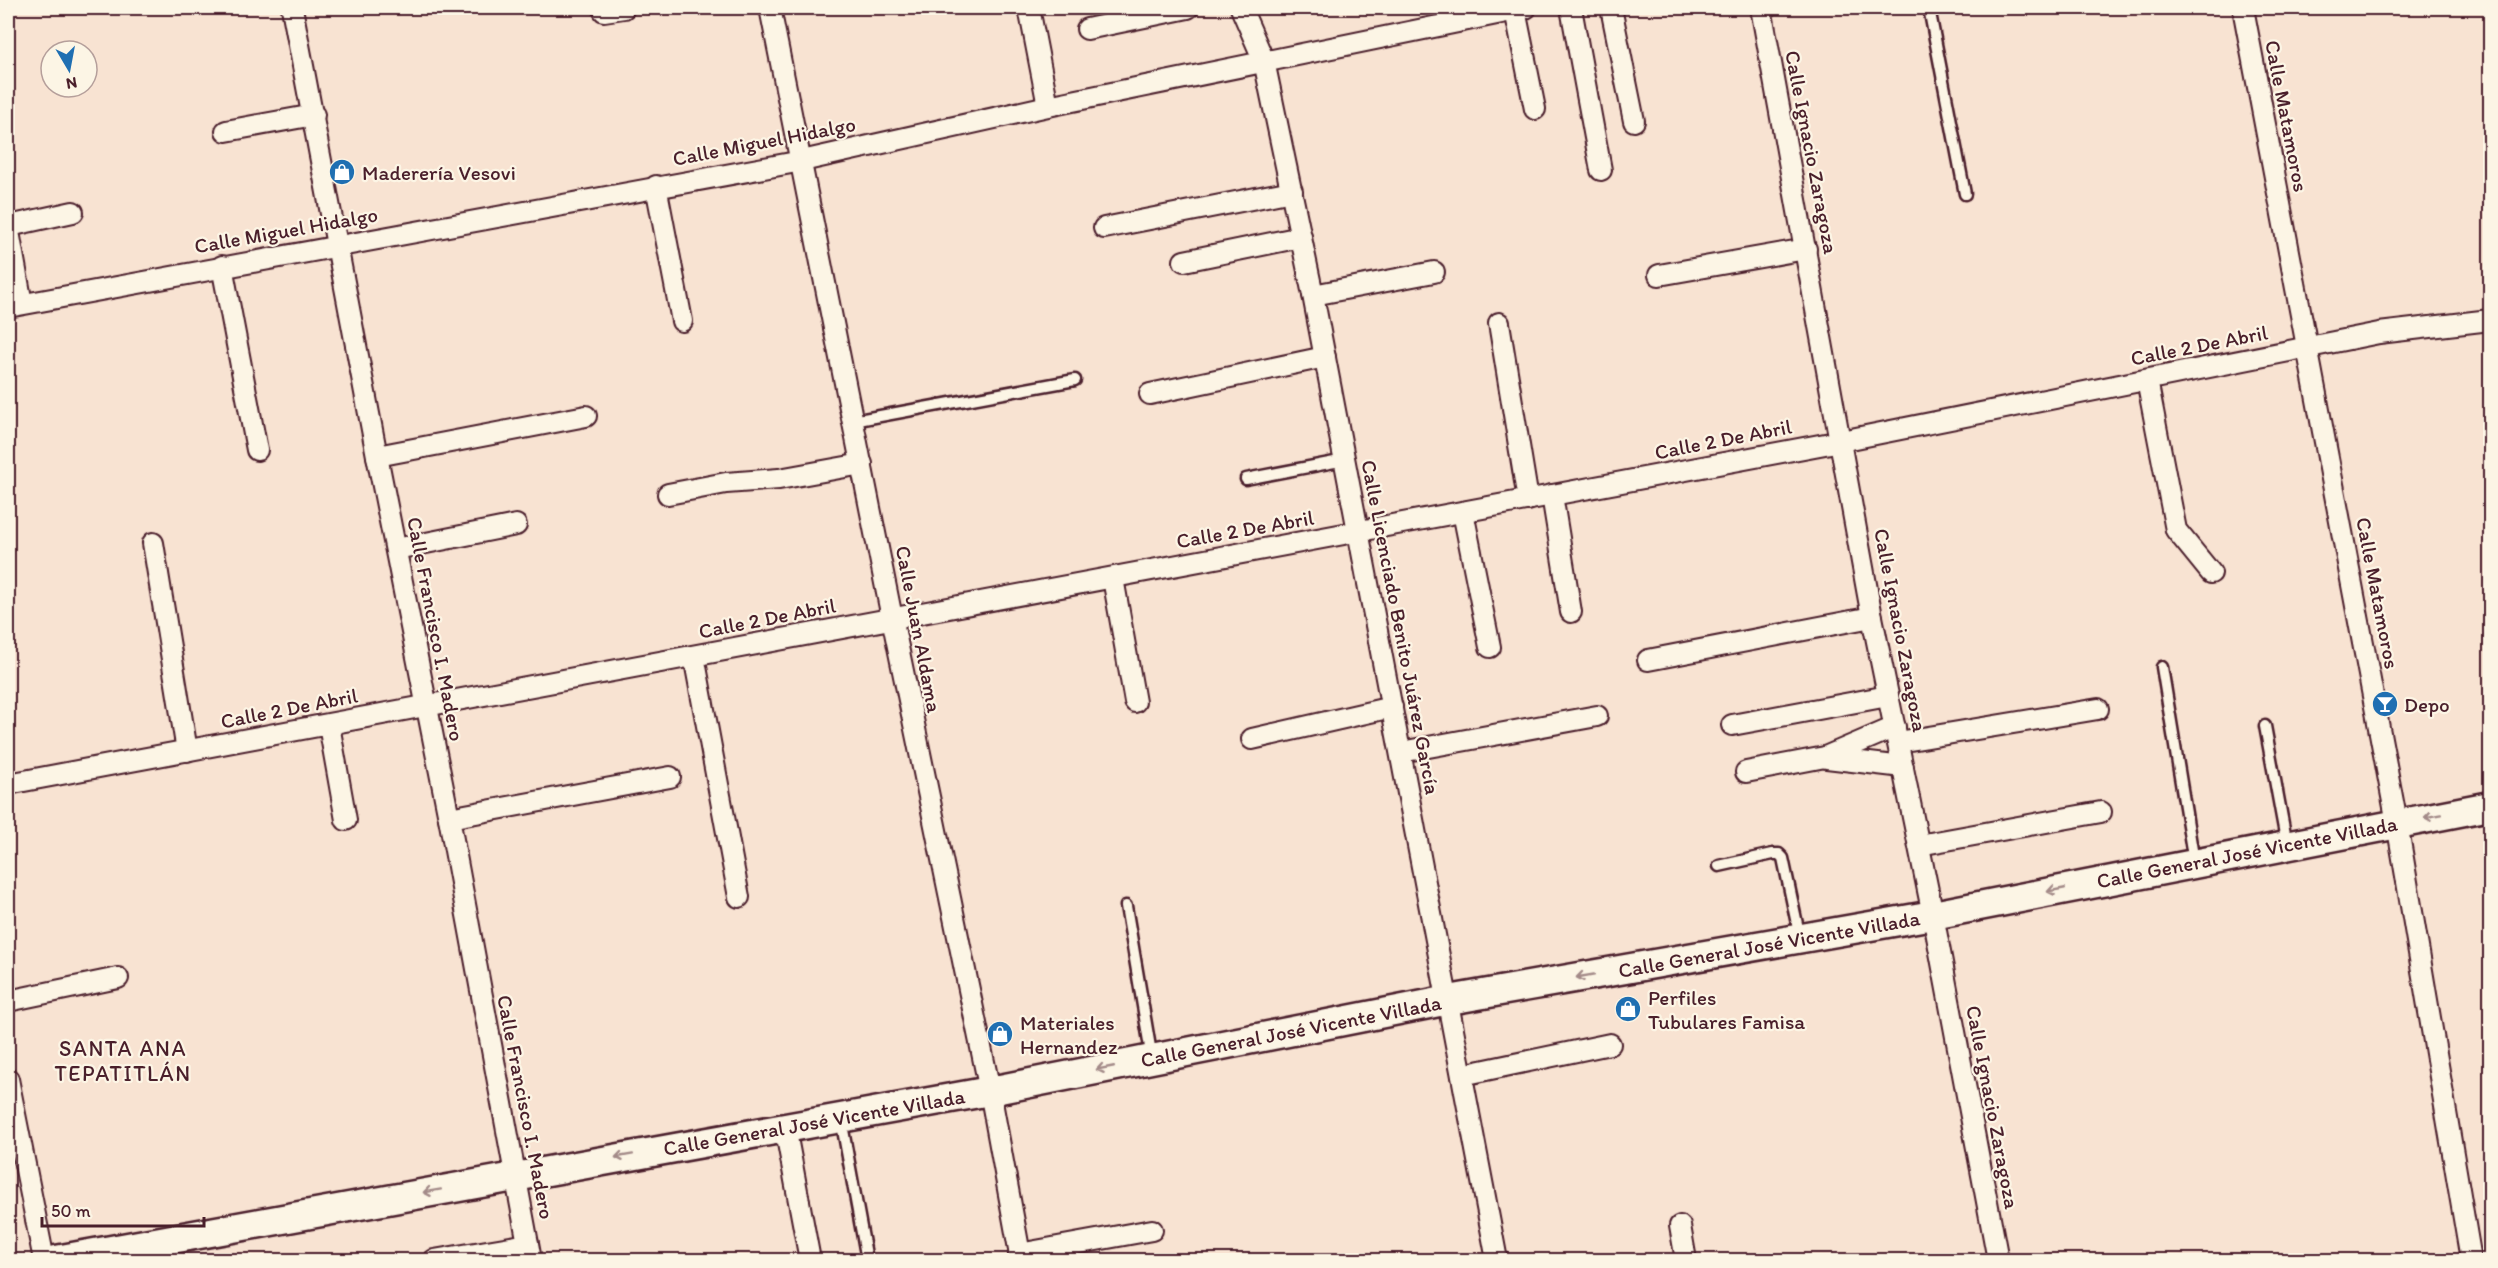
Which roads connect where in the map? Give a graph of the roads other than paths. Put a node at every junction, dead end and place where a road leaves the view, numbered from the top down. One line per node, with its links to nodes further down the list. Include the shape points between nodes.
1 (292, 8): 19 (street, Calle Francisco I. Madero)
2 (624, 8): 13 (street)
3 (770, 8): 22 (street, Calle Juan Aldama)
4 (1029, 8): 17 (street)
5 (1188, 8): 15 (street)
6 (1241, 8): 16 (street, Calle Licenciado Benito Juárez García)
7 (1571, 8): 23 (street)
8 (1611, 8): 20 (street)
9 (1761, 8): 32 (street, Calle Ignacio Zaragoza)
10 (1929, 8): 26 (lane)
11 (2243, 8): 42 (street, Calle Matamoros)
12 (1520, 9): 14 (street, Calle Miguel Hidalgo); 18 (street)
13 (604, 11)
14 (1463, 14): 16 (street, Calle Miguel Hidalgo)
15 (1088, 29)
16 (1264, 62): 17 (street, Calle Miguel Hidalgo); 25 (street, Calle Licenciado Benito Juárez García)
17 (1048, 106): 22 (street, Calle Miguel Hidalgo)
18 (1535, 109)
19 (314, 115): 21 (street); 31 (street, Calle Francisco I. Madero)
20 (1634, 121)
21 (226, 131)
22 (802, 161): 24 (street, Calle Miguel Hidalgo); 48 (street, Calle Juan Aldama)
23 (1601, 170)
24 (656, 186): 31 (street, Calle Miguel Hidalgo); 40 (street)
25 (1292, 191): 29 (street); 30 (street, Calle Licenciado Benito Juárez García)
26 (1965, 194)
27 (74, 212): 28 (street)
28 (8, 226): 38 (street)
29 (1104, 228)
30 (1301, 237): 33 (street); 37 (street, Calle Licenciado Benito Juárez García)
31 (338, 245): 34 (street, Calle Miguel Hidalgo); 51 (street, Calle Francisco I. Madero)
32 (1806, 249): 36 (street); 49 (street, Calle Ignacio Zaragoza)
33 (1184, 261)
34 (222, 266): 38 (street, Calle Miguel Hidalgo); 50 (street)
35 (1434, 272): 37 (street)
36 (1659, 275)
37 (1313, 294): 43 (street, Calle Licenciado Benito Juárez García)
38 (15, 305)
39 (2490, 320): 42 (street, Calle 2 De Abril, via 2379,333)
40 (682, 321)
41 (1499, 323): 57 (street)
42 (2307, 348): 45 (street, Calle 2 De Abril); 94 (street, Calle Matamoros)
43 (1325, 357): 46 (street); 52 (street, Calle Licenciado Benito Juárez García)
44 (1075, 380): 48 (lane)
45 (2147, 380): 49 (street, Calle 2 De Abril); 63 (street, via 2176,530)
46 (1150, 394)
47 (586, 416): 51 (street)
48 (853, 421): 53 (street, Calle Juan Aldama)
49 (1841, 441): 56 (street, Calle 2 De Abril); 66 (street, Calle Ignacio Zaragoza)
50 (257, 450)
51 (377, 456): 62 (street, Calle Francisco I. Madero)
52 (1345, 460): 54 (lane); 60 (street, Calle Licenciado Benito Juárez García)
53 (862, 464): 55 (street); 67 (street, Calle Juan Aldama)
54 (1246, 479)
55 (668, 494)
56 (1552, 495): 57 (street, Calle 2 De Abril); 65 (street)
57 (1528, 500): 58 (street, Calle 2 De Abril)
58 (1463, 512): 60 (street, Calle 2 De Abril); 68 (street)
59 (516, 525): 62 (street)
60 (1358, 532): 64 (street, Calle 2 De Abril); 75 (street, Calle Licenciado Benito Juárez García)
61 (153, 543): 83 (street)
62 (396, 549): 74 (street, Calle Francisco I. Madero)
63 (2211, 573)
64 (1113, 578): 67 (street, Calle 2 De Abril); 73 (street)
65 (1571, 612)
66 (1872, 617): 70 (street); 72 (street, Calle Ignacio Zaragoza)
67 (892, 618): 69 (street, Calle 2 De Abril); 110 (street, Calle Juan Aldama)
68 (1490, 647)
69 (694, 656): 74 (street, Calle 2 De Abril); 99 (street)
70 (1648, 660)
71 (2162, 667): 97 (lane)
72 (1888, 696): 79 (street); 81 (street, Calle Ignacio Zaragoza)
73 (1135, 702)
74 (427, 706): 78 (street, Calle 2 De Abril); 92 (street, Calle Francisco I. Madero)
75 (1392, 707): 82 (street); 84 (street, Calle Licenciado Benito Juárez García)
76 (2098, 709): 81 (street)
77 (1598, 716): 84 (street)
78 (328, 725): 83 (street, Calle 2 De Abril); 93 (street)
79 (1732, 725)
80 (2265, 726): 96 (lane)
81 (1897, 735): 85 (street); 86 (street, Calle Ignacio Zaragoza)
82 (1252, 740)
83 (188, 751): 89 (street, Calle 2 De Abril)
84 (1401, 752): 104 (street, Calle Licenciado Benito Juárez García)
85 (1825, 757): 86 (street); 87 (street)
86 (1904, 767): 95 (street, Calle Ignacio Zaragoza)
87 (1746, 772)
88 (670, 777): 92 (street)
89 (8, 784)
90 (2490, 806): 94 (main road, Calle General José Vicente Villada, one-way to 94)
91 (2101, 812): 95 (street)
92 (449, 818): 113 (street, Calle Francisco I. Madero)
93 (346, 820)
94 (2397, 823): 96 (main road, Calle General José Vicente Villada); 126 (street, Calle Matamoros)
95 (1919, 845): 101 (street, Calle Ignacio Zaragoza)
96 (2287, 845): 97 (main road, Calle General José Vicente Villada)
97 (2194, 862): 101 (main road, Calle General José Vicente Villada, one-way to 101)
98 (1719, 866): 102 (lane, via 1773,854 1784,858)
99 (739, 897)
100 (1126, 906): 107 (lane)
101 (1933, 915): 102 (main road, Calle General José Vicente Villada); 125 (street, Calle Ignacio Zaragoza)
102 (1800, 938): 104 (main road, Calle General José Vicente Villada, one-way to 104)
103 (118, 978): 105 (street)
104 (1449, 1000): 107 (main road, Calle General José Vicente Villada); 108 (street, Calle Licenciado Benito Juárez García)
105 (8, 1001)
106 (1610, 1044): 108 (street)
107 (1152, 1059): 110 (main road, Calle General José Vicente Villada, one-way to 110)
108 (1462, 1075): 123 (street, Calle Licenciado Benito Juárez García)
109 (8, 1079): 118 (street)
110 (990, 1090): 111 (main road, Calle General José Vicente Villada); 117 (street, Calle Juan Aldama)
111 (841, 1117): 112 (main road, Calle General José Vicente Villada); 122 (lane)
112 (785, 1127): 113 (main road, Calle General José Vicente Villada, one-way to 113); 121 (street)
113 (514, 1176): 116 (street, Calle Francisco I. Madero); 119 (main road, Calle General José Vicente Villada, one-way to 119)
114 (1680, 1226): 124 (street)
115 (1152, 1230): 117 (street)
116 (530, 1252): 120 (street)
117 (1020, 1257)
118 (44, 1260)
119 (56, 1260)
120 (434, 1260)
121 (810, 1260)
122 (867, 1260)
123 (1497, 1260)
124 (1686, 1260)
125 (1998, 1260)
126 (2471, 1260)

